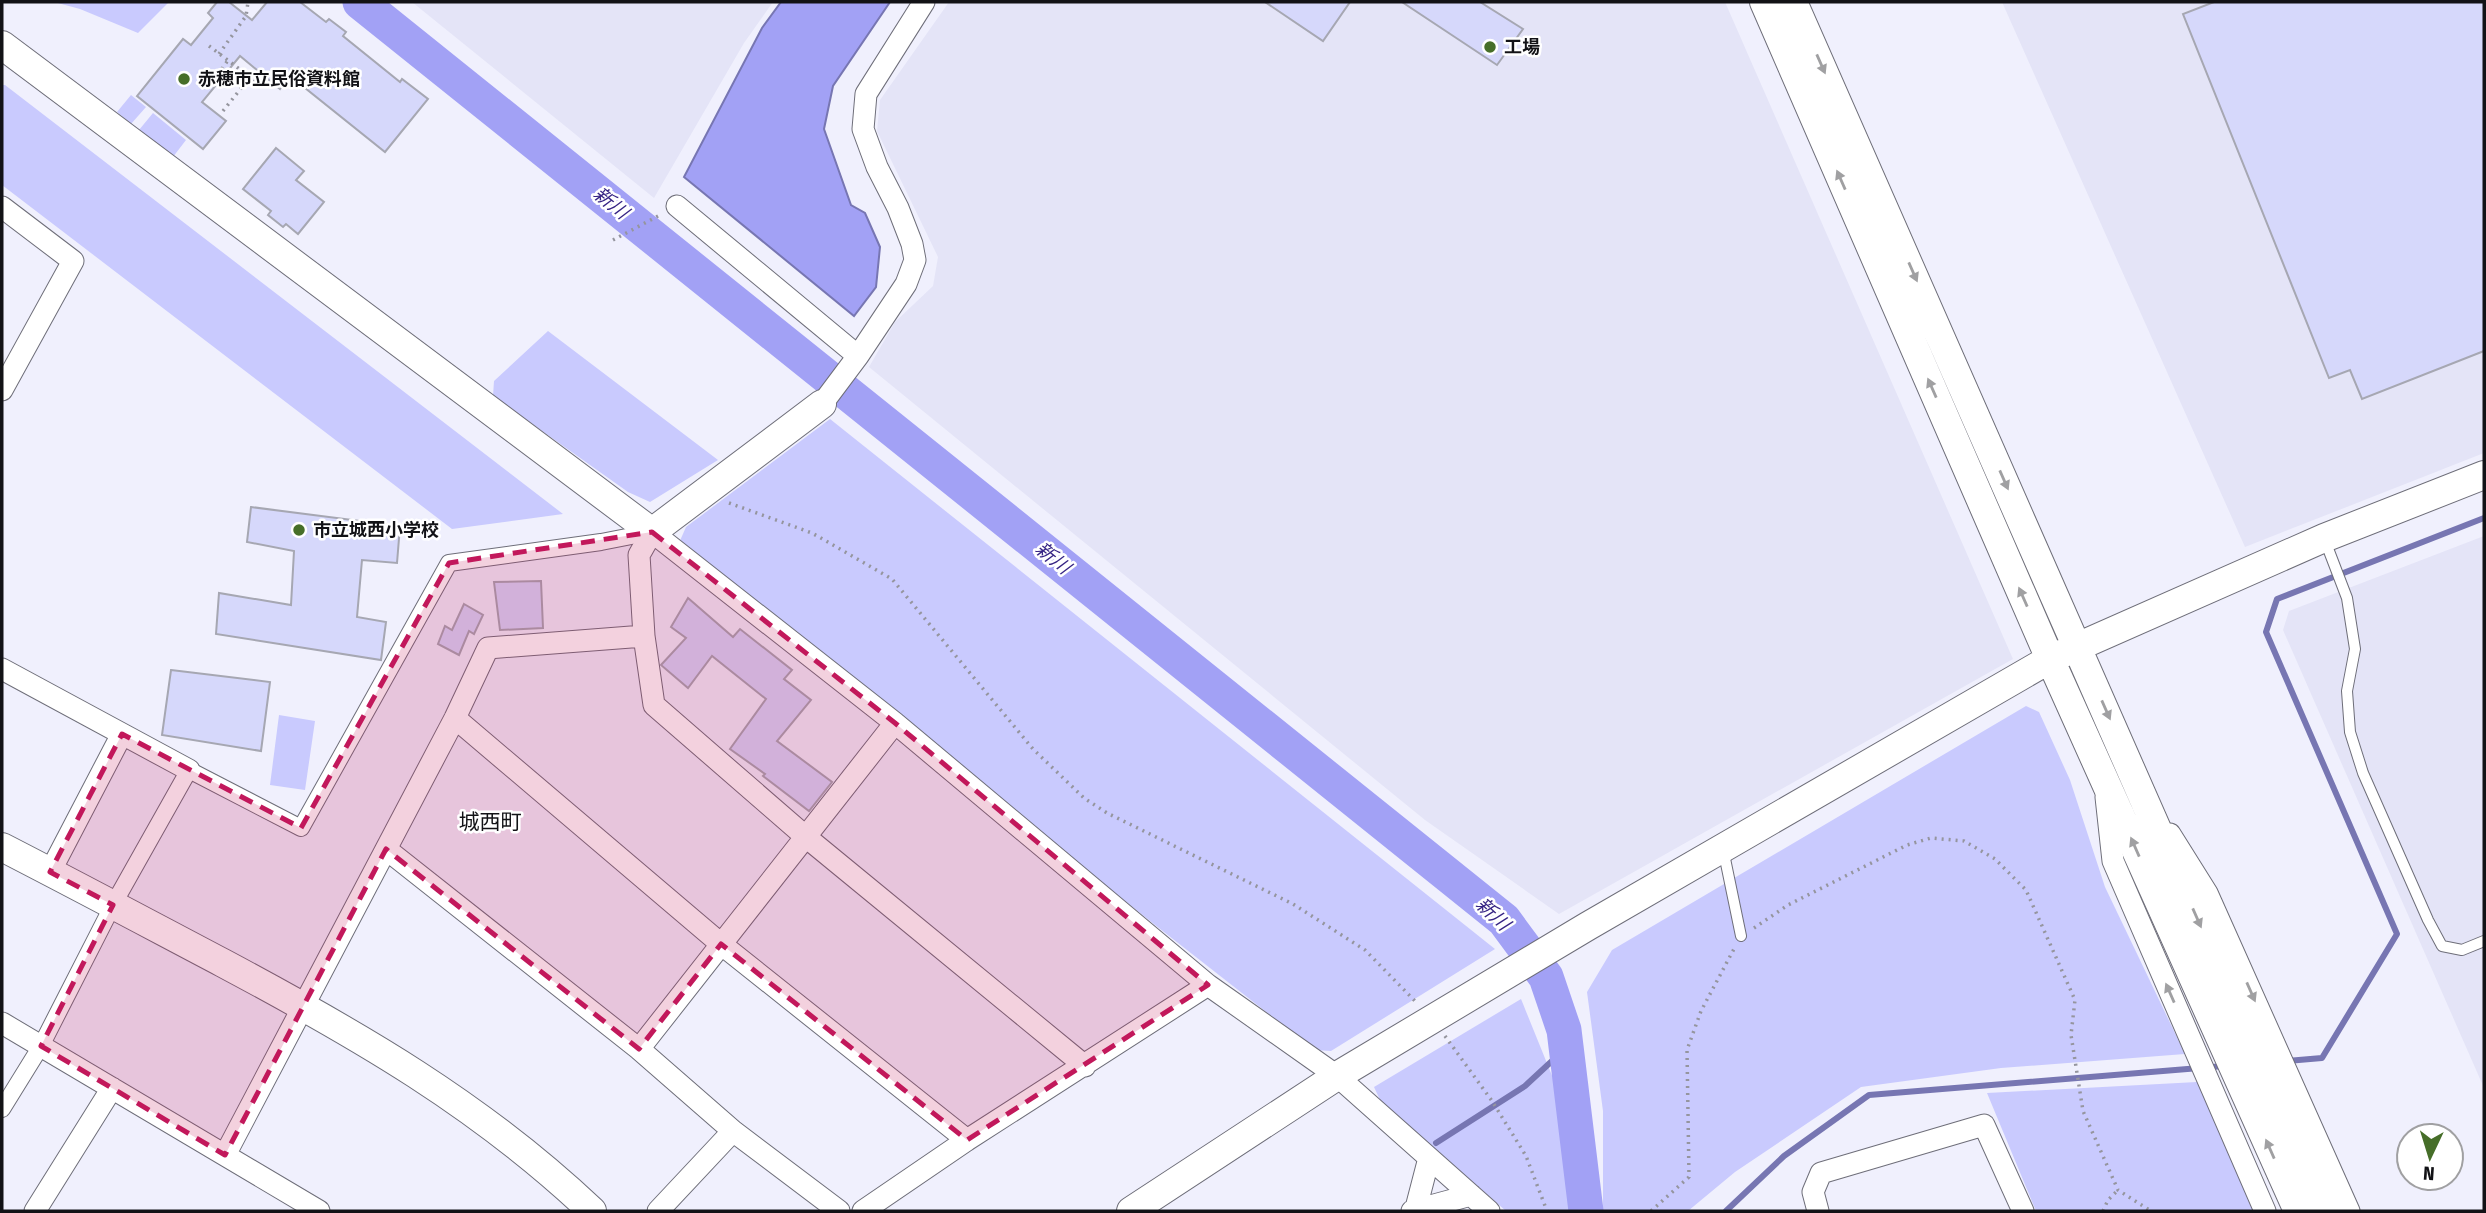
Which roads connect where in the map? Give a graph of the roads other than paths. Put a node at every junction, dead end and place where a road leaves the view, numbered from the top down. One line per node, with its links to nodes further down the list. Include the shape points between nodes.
1 (924, 2): 7 (street, via 866,94 863,129 908,232 915,260 906,284)
2 (1764, 2): 15 (street, one-way to 2)
3 (1793, 2): 14 (street, one-way to 14)
4 (2, 45): 11 (street)
5 (677, 206): 7 (street)
6 (2, 207): 8 (street, via 73,261)
7 (858, 356): 9 (street)
8 (2, 390)
9 (822, 404): 11 (street)
10 (2484, 475): 12 (street)
11 (652, 532): 13 (street, via 639,555); 18 (street); 20 (street, via 449,563 301,828)
12 (2324, 538): 14 (street); 29 (lane, via 2347,598 2355,649 2347,691 2350,732 2363,773 2442,946 2462,950)
13 (644, 636): 17 (street, via 488,648); 22 (street, via 654,705)
14 (2078, 648): 15 (street); 35 (street, one-way to 35)
15 (2050, 659): 21 (street); 25 (street)
16 (2, 669): 19 (street)
17 (455, 718): 24 (street); 30 (street)
18 (895, 723): 22 (street); 31 (street)
19 (122, 734): 20 (street); 26 (street)
20 (189, 770): 27 (street)
21 (2104, 778): 57 (street, one-way to 21, via 2113,861); 58 (street, one-way to 21)
22 (806, 837): 30 (street); 37 (street)
23 (2, 847): 26 (street)
24 (386, 849): 32 (street); 36 (street)
25 (1723, 849): 28 (lane); 38 (street)
26 (50, 872): 27 (street)
27 (113, 905): 32 (street); 34 (street)
28 (1741, 936)
29 (2484, 941)
30 (721, 944): 36 (street); 42 (street)
31 (1208, 985): 37 (street); 38 (street)
32 (305, 1006): 43 (street); 49 (street, via 400,1062 488,1122)
33 (2, 1023): 34 (street)
34 (41, 1046): 39 (street); 40 (street)
35 (2265, 1047): 59 (street); 60 (street, via 2288,1074)
36 (639, 1049): 41 (street)
37 (1085, 1066): 42 (street)
38 (1337, 1076): 44 (street); 53 (street)
39 (111, 1088): 43 (street); 46 (street)
40 (2, 1109)
41 (733, 1130): 50 (street); 51 (street)
42 (967, 1140): 52 (street)
43 (225, 1156): 48 (street)
44 (1429, 1158): 45 (street); 47 (street)
45 (1471, 1195): 47 (street); 54 (street)
46 (39, 1210)
47 (1414, 1210)
48 (318, 1211)
49 (592, 1211)
50 (658, 1211)
51 (839, 1211)
52 (863, 1211)
53 (1131, 1211)
54 (1489, 1211)
55 (1818, 1211): 56 (street, via 1813,1192 1821,1173 1984,1125)
56 (2023, 1211)
57 (2265, 1211)
58 (2298, 1211)
59 (2325, 1211)
60 (2349, 1211)

